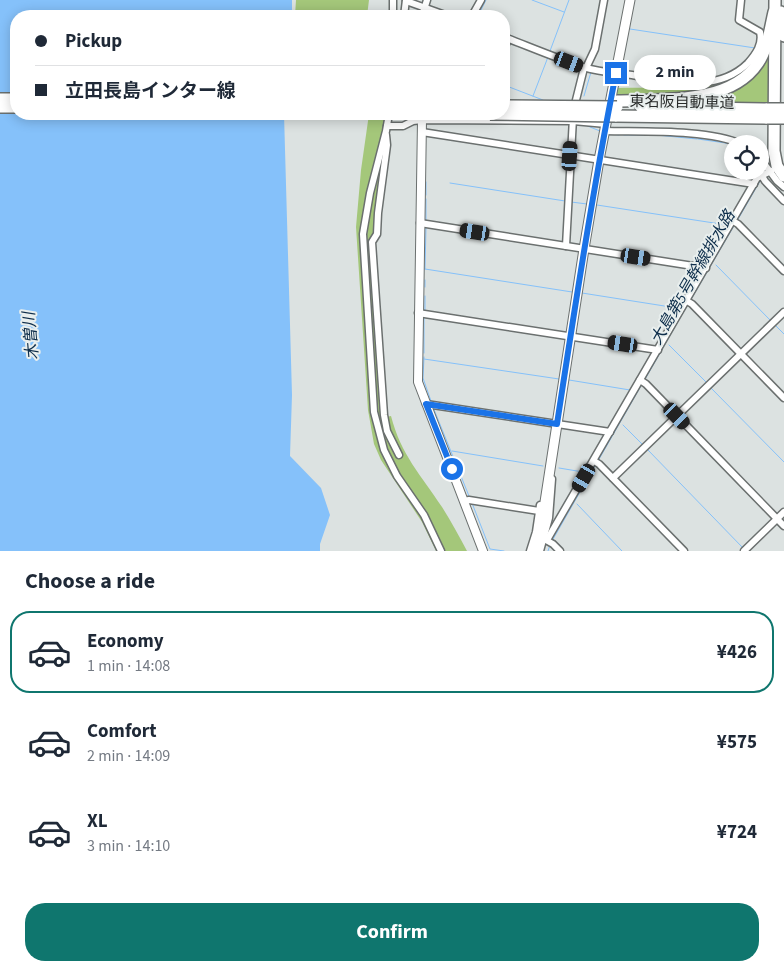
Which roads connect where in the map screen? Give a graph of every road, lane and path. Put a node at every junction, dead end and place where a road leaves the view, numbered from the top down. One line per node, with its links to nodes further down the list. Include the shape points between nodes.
1 (406, 0): 8 (street)
2 (428, 0): 8 (street)
3 (604, 0): 13 (street, via 595,50)
4 (630, 0): 14 (main road)
5 (734, 0): 7 (street)
6 (781, 0): 9 (highway)
7 (741, 1): 14 (street, via 739,20 758,30 761,39 753,58 734,74 720,80 689,83)
8 (425, 8): 10 (street)
9 (777, 8): 11 (highway); 16 (highway, via 758,63 732,86 713,93); 32 (highway, via 779,137); 35 (highway, via 774,151 777,166)
10 (431, 10)
11 (784, 36)
12 (510, 40): 13 (street)
13 (585, 68): 14 (street); 25 (street)
14 (616, 73): 27 (main road)
15 (510, 106): 16 (highway, bridge)
16 (616, 108): 18 (highway, 東名阪自動車道, bridge); 19 (highway, 東名阪自動車道); 19 (highway, 東名阪自動車道, via 685,119)
17 (784, 109): 19 (highway, 東名阪自動車道, bridge)
18 (510, 113)
19 (767, 116): 21 (highway, bridge)
20 (510, 118): 25 (street)
21 (784, 119)
22 (388, 120): 26 (street)
23 (416, 120): 26 (street)
24 (424, 120): 28 (street)
25 (573, 121): 27 (street); 30 (street)
26 (387, 128): 59 (street, via 377,234 372,242 384,416 391,442); 69 (street, via 370,192 364,234 374,412 384,450 397,476 424,515)
27 (605, 128): 29 (street); 31 (main road)
28 (422, 132): 30 (street); 42 (street)
29 (724, 138)
30 (570, 156): 31 (street); 43 (street)
31 (599, 160): 38 (street); 44 (main road)
32 (784, 166)
33 (769, 169): 34 (street)
34 (771, 171): 39 (street)
35 (784, 176)
36 (757, 180): 38 (street)
37 (765, 180): 40 (street)
38 (754, 184): 41 (street)
39 (784, 187)
40 (784, 201)
41 (735, 222): 45 (street); 46 (street)
42 (420, 223): 43 (street); 49 (street)
43 (566, 246): 44 (street)
44 (584, 249): 45 (street); 50 (main road)
45 (706, 268): 47 (street)
46 (784, 270)
47 (689, 302): 51 (street); 52 (street)
48 (784, 312): 52 (street)
49 (418, 313): 50 (street); 55 (street, via 418,382)
50 (570, 336): 51 (street); 57 (main road)
51 (658, 350): 53 (street)
52 (741, 354): 54 (street); 56 (street)
53 (642, 382): 56 (street); 58 (street)
54 (784, 398)
55 (426, 404): 57 (street); 63 (street)
56 (677, 416): 62 (street); 66 (street)
57 (557, 424): 58 (street); 60 (main road)
58 (610, 432): 61 (street)
59 (399, 455)
60 (551, 460): 64 (street); 68 (street); 72 (main road)
61 (596, 462): 62 (street); 68 (street)
62 (613, 478): 75 (street)
63 (464, 500): 64 (street); 70 (street)
64 (539, 511): 71 (street)
65 (784, 512): 66 (street)
66 (777, 519): 67 (street); 76 (street)
67 (784, 526)
68 (548, 541): 73 (street); 74 (street)
69 (441, 551)
70 (483, 551)
71 (530, 551)
72 (535, 551)
73 (540, 551)
74 (560, 551)
75 (684, 551)
76 (744, 551)

